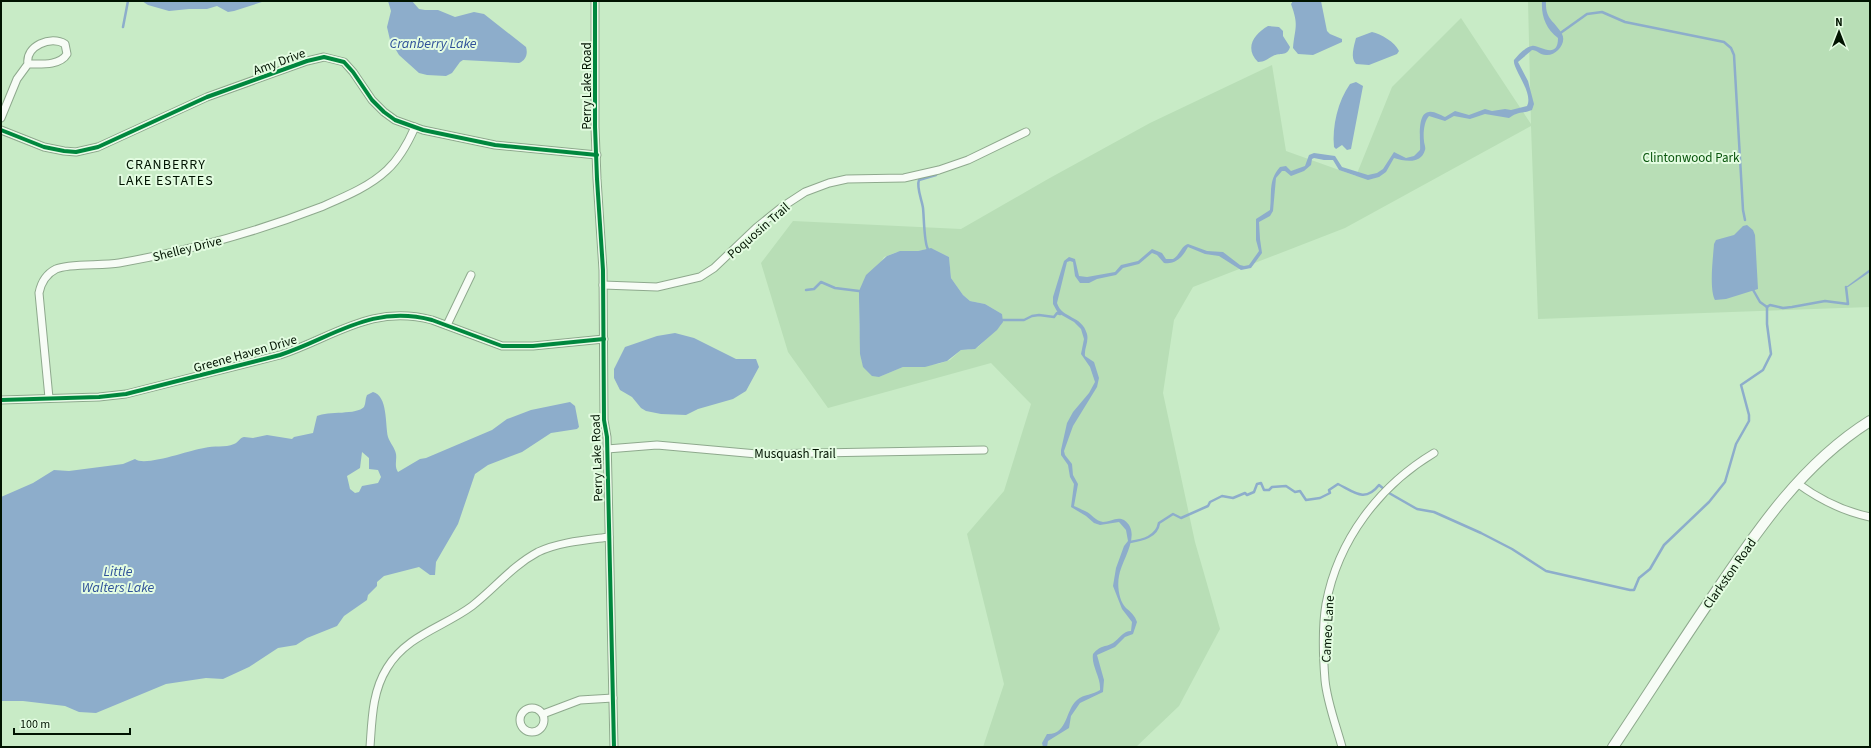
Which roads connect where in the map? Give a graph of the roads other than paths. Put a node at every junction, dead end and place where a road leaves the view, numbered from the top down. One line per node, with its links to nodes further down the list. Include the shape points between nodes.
1 (596, 1): 7 (street, Perry Lake Road)
2 (28, 64): 2 (street, via 29,55 48,40 65,44 67,54 60,60 46,64); 3 (street, via 16,79)
3 (1, 118)
4 (415, 127): 5 (street, Amy Drive, via 384,112 344,62 324,57 207,97 98,148 76,152 64,151 44,147); 7 (street, Amy Drive, via 495,145); 12 (street, Shelley Drive, via 402,152 382,175 347,196 310,211 236,235 152,257 116,264 55,270 40,285)
5 (1, 130)
6 (1026, 132): 9 (street, Poquosin Trail, via 968,160 939,170 904,178 847,179 805,192 756,228 714,268 700,277 656,287)
7 (597, 155): 9 (street, Perry Lake Road)
8 (471, 275): 10 (street)
9 (603, 285): 11 (street, Perry Lake Road)
10 (447, 324): 11 (street, Greene Haven Drive, via 485,341 513,347); 12 (street, Greene Haven Drive, via 406,315 377,317 280,356 145,390 99,397)
11 (604, 339): 15 (street, Perry Lake Road, via 604,420)
12 (48, 398): 13 (street, Greene Haven Drive)
13 (1, 400)
14 (1870, 421): 18 (street, Clarkston Road, via 1836,446)
15 (607, 449): 16 (street, Musquash Trail, via 657,445 757,454); 20 (street, Perry Lake Road)
16 (984, 450)
17 (1434, 453): 25 (street, Cameo Lane, via 1415,465 1382,494 1348,541 1335,569 1326,606 1325,680)
18 (1797, 483): 19 (street, via 1816,497 1835,506); 26 (street, Clarkston Road, via 1749,543)
19 (1870, 517)
20 (609, 537): 21 (street, Perry Lake Road); 23 (street, via 574,542 538,552 511,569 485,596 470,607 413,640 387,667 376,690)
21 (613, 698): 22 (street, via 580,700); 24 (street, Perry Lake Road)
22 (542, 714)
23 (370, 747)
24 (614, 747)
25 (1342, 747)
26 (1613, 747)

